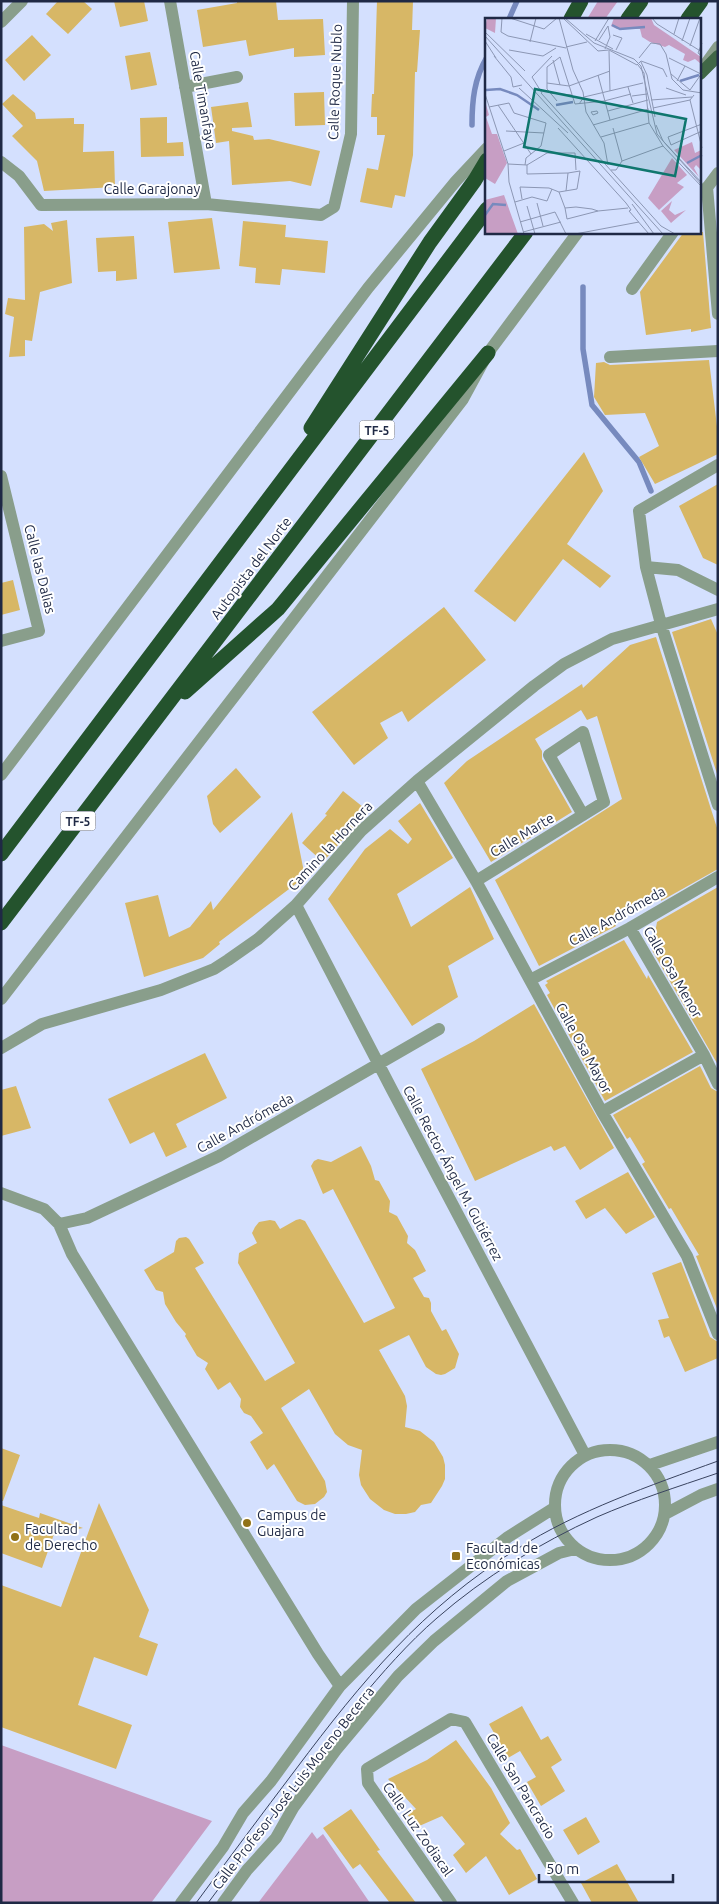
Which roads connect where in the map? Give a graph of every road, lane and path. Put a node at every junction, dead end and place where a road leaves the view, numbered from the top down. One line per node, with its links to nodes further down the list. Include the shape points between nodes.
1 (22, 1): 10 (street)
2 (170, 1): 16 (street, Calle Timanfaya)
3 (353, 1): 24 (street, Calle Roque Nublo, via 351,134 334,207)
4 (581, 1): 7 (highway)
5 (641, 1): 8 (highway)
6 (701, 1): 9 (highway)
7 (572, 18)
8 (629, 18)
9 (689, 18)
10 (1, 22)
11 (718, 47): 13 (street)
12 (718, 56): 14 (main road)
13 (702, 69)
14 (702, 70)
15 (237, 77): 16 (street)
16 (185, 87): 22 (street, Calle Timanfaya)
17 (485, 149): 42 (street, via 368,288)
18 (1, 162): 22 (street, Calle Garajonay, via 19,176 41,205)
19 (485, 162): 35 (highway)
20 (718, 173): 21 (street)
21 (704, 191): 29 (street)
22 (206, 204): 24 (street, Calle Garajonay)
23 (485, 209): 35 (highway, Autopista del Norte)
24 (321, 216)
25 (524, 234): 41 (highway, Autopista del Norte / TF-5)
26 (577, 234): 31 (street)
27 (672, 234): 28 (street)
28 (632, 289)
29 (718, 314)
30 (718, 351): 32 (street)
31 (488, 353): 41 (highway, via 278,609); 53 (street, via 463,399)
32 (610, 357)
33 (718, 465): 36 (street, via 639,511)
34 (1, 476): 40 (street, Calle las Dalias, via 40,631)
35 (241, 536): 46 (highway, Autopista del Norte)
36 (646, 567): 37 (street, via 678,570); 39 (street)
37 (718, 590)
38 (718, 610): 39 (street, Camino la Hornera)
39 (661, 624): 43 (street, Camino la Hornera, via 612,639 564,664); 44 (street)
40 (1, 641)
41 (156, 718): 50 (highway, Autopista del Norte / TF-5)
42 (1, 775)
43 (418, 781): 48 (street, Calle Osa Mayor); 49 (street, Camino la Hornera, via 361,831)
44 (718, 804)
45 (583, 815): 45 (street, Calle Marte, via 604,802 583,732 549,755); 48 (street, Calle Marte)
46 (1, 854)
47 (718, 877): 51 (street, Calle Andrómeda)
48 (476, 881): 52 (street, Calle Osa Mayor)
49 (296, 905): 55 (street, Camino la Hornera, via 258,939 214,969 161,990 42,1024); 57 (street, Calle Rector Ángel M. Gutiérrez)
50 (1, 923)
51 (630, 928): 52 (street, Calle Andrómeda); 56 (street, Calle Osa Menor)
52 (530, 980): 59 (street, Calle Osa Mayor)
53 (1, 999)
54 (439, 1029): 57 (street, Calle Andrómeda)
55 (1, 1048)
56 (704, 1055): 58 (street, Calle Osa Menor); 59 (street)
57 (378, 1064): 61 (street, Calle Andrómeda, via 219,1156 87,1218); 64 (street, Calle Rector Ángel M. Gutiérrez)
58 (718, 1084)
59 (602, 1112): 62 (street, Calle Osa Mayor, via 687,1256)
60 (1, 1193): 61 (street, via 44,1209)
61 (59, 1224): 70 (street, via 72,1254)
62 (718, 1334)
63 (718, 1442): 65 (street)
64 (585, 1455): 65 (street, via 605,1449 629,1452); 67 (street, via 568,1468 559,1483)
65 (650, 1465): 68 (street, via 664,1491)
66 (718, 1489): 68 (street)
67 (554, 1508): 69 (street, via 556,1521); 70 (street, Calle Profesor José Luis Moreno Becerra, via 508,1537 416,1609)
68 (666, 1514): 69 (street, via 654,1540 635,1556 614,1561 594,1559)
69 (575, 1549): 73 (street, Calle Profesor José Luis Moreno Becerra, via 558,1553 507,1581 434,1641 398,1676 336,1750 293,1808 276,1838)
70 (340, 1686): 72 (street, Calle Profesor José Luis Moreno Becerra, via 271,1782 243,1812 223,1846)
71 (368, 1769): 74 (street, Calle Luz Zodiacal, via 368,1783); 75 (street, Calle San Pancracio, via 451,1720 465,1722)
72 (181, 1903)
73 (223, 1903)
74 (451, 1903)
75 (573, 1903)

